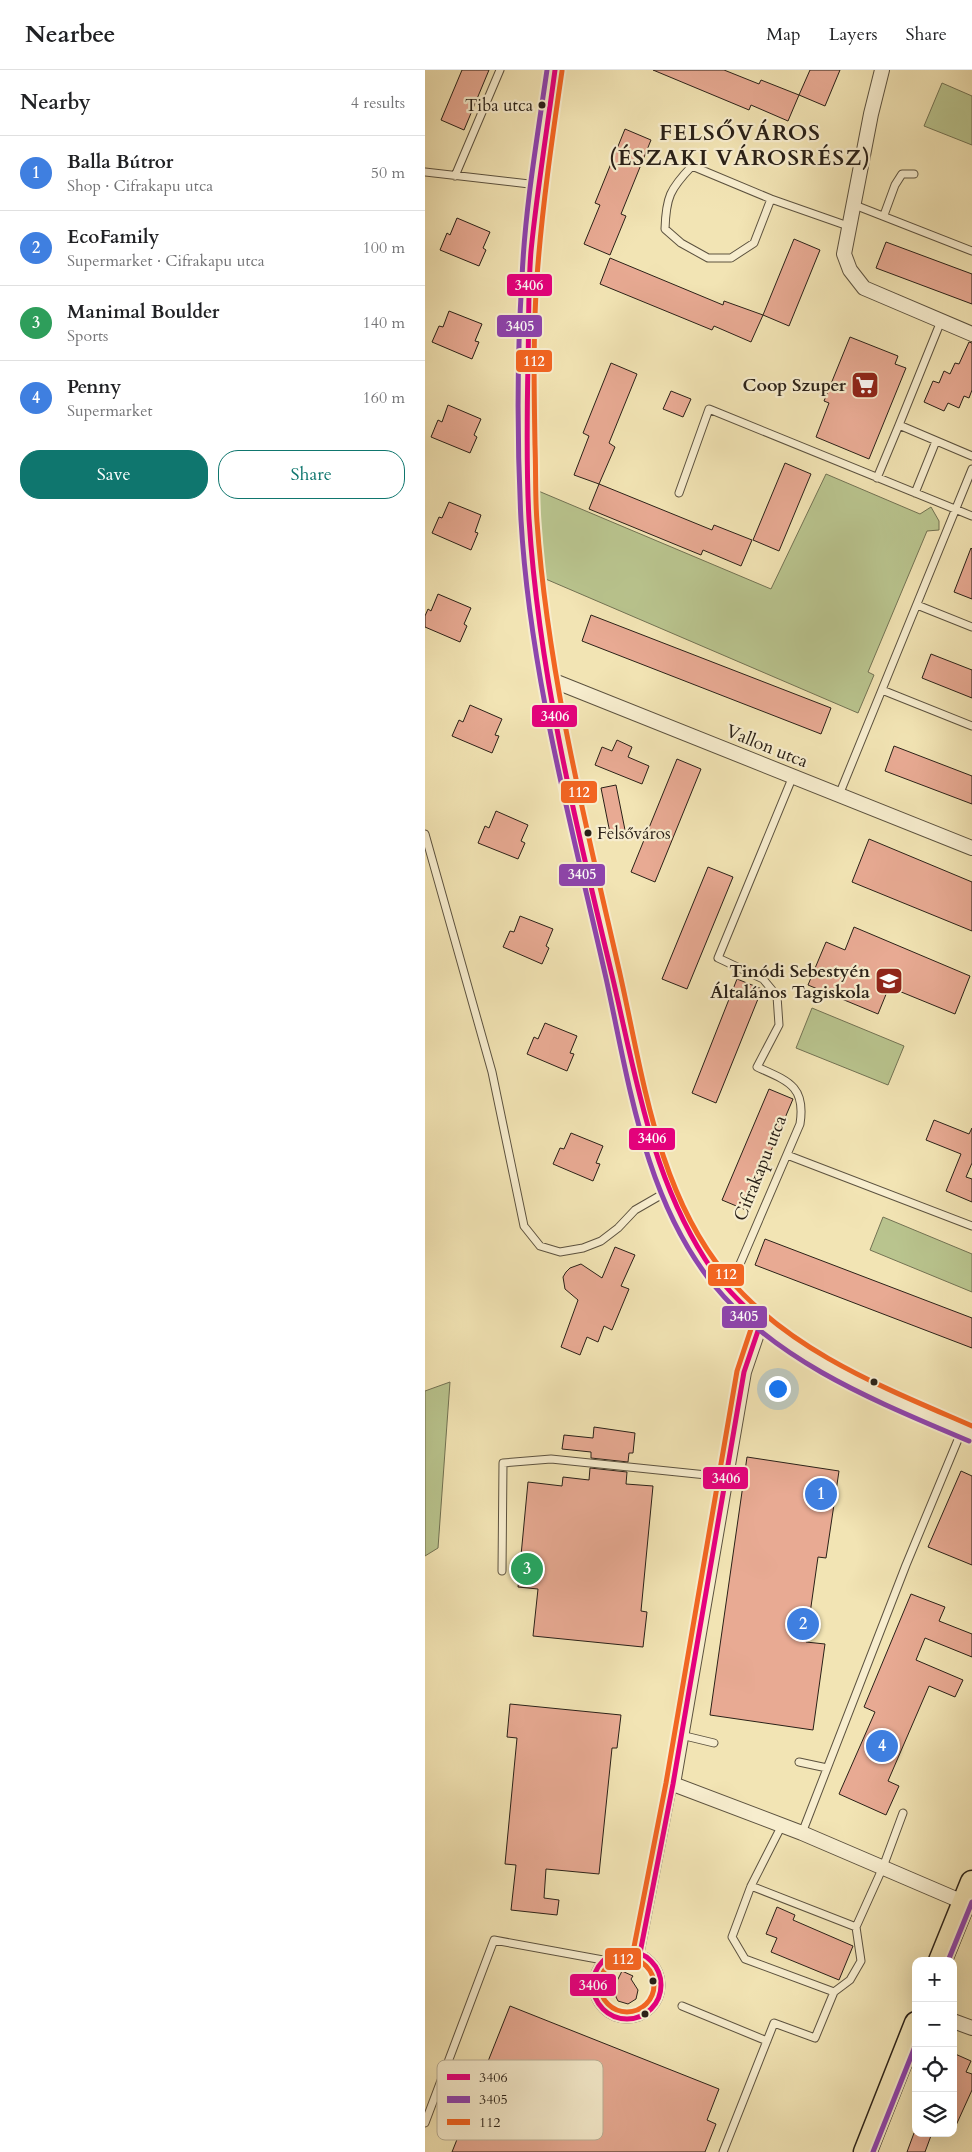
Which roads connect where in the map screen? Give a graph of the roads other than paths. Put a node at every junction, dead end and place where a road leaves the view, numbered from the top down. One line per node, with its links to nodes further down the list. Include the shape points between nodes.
1 (500, 70): 6 (lane)
2 (555, 70): 7 (street)
3 (882, 70): 9 (street)
4 (425, 172): 6 (lane)
5 (914, 174): 10 (lane, via 902,174)
6 (455, 176): 7 (lane)
7 (538, 185): 26 (street, via 529,279 528,481 535,582)
8 (771, 198): 8 (lane, via 692,166 676,183 666,203 665,229 681,243 709,258 731,258 754,243); 11 (lane)
9 (852, 204): 10 (lane); 11 (street)
10 (884, 216): 12 (lane)
11 (848, 226): 13 (street, via 844,254 850,270 864,288)
12 (972, 251)
13 (941, 321): 14 (street); 15 (lane)
14 (972, 334)
15 (899, 425): 16 (lane); 19 (lane)
16 (936, 441): 17 (lane); 21 (lane)
17 (972, 456)
18 (972, 469): 22 (lane)
19 (877, 478): 20 (lane, via 709,409); 21 (lane)
20 (679, 493)
21 (915, 493): 22 (lane)
22 (956, 510): 23 (lane); 24 (lane)
23 (972, 516)
24 (917, 605): 25 (lane); 27 (lane)
25 (972, 627)
26 (549, 679): 29 (street, Vallon utca); 34 (street, via 603,938 648,1132)
27 (882, 690): 28 (lane); 30 (lane)
28 (972, 726)
29 (793, 776): 30 (street, Vallon utca); 33 (lane, Cifrakapu utca, via 718,958 763,979 777,996 779,1024 757,1067 784,1079 798,1091 802,1108 800,1124)
30 (839, 795): 32 (street, Vallon utca)
31 (425, 834): 34 (lane, via 492,1072 524,1226 540,1246 560,1252 583,1248 601,1241 635,1210)
32 (972, 848)
33 (787, 1155): 35 (lane); 36 (lane, Cifrakapu utca, via 740,1264)
34 (668, 1191): 36 (street, via 687,1229)
35 (972, 1226)
36 (720, 1279): 37 (street)
37 (761, 1322): 38 (street, via 796,1347 886,1398); 39 (street, via 744,1372)
38 (967, 1432): 44 (lane, via 906,1565)
39 (727, 1477): 40 (lane, via 551,1459 503,1463); 41 (street)
40 (502, 1570)
41 (681, 1735): 42 (lane); 45 (street)
42 (714, 1743)
43 (799, 1762): 44 (lane)
44 (827, 1768): 48 (lane)
45 (673, 1784): 47 (street); 53 (lane)
46 (903, 1813): 49 (lane)
47 (782, 1825): 48 (street); 50 (lane)
48 (802, 1833): 49 (street)
49 (883, 1867): 51 (street); 52 (lane)
50 (751, 1886): 52 (lane); 56 (lane, via 732,1937 745,1959)
51 (968, 1892): 54 (main road)
52 (856, 1928): 56 (lane, via 861,1961 850,1980)
53 (640, 1953): 55 (lane, via 621,1951); 55 (lane, via 657,1968 661,1990 651,2010 631,2019 619,2019 609,2014 595,1999 593,1978)
54 (942, 1957)
55 (603, 1960): 62 (lane, via 494,1940)
56 (834, 1992): 61 (lane, via 815,2038 774,2023)
57 (682, 2006): 61 (lane)
58 (957, 2022): 59 (street)
59 (972, 2028)
60 (912, 2033): 66 (main road)
61 (767, 2041): 65 (lane)
62 (449, 2060)
63 (437, 2091): 64 (lane)
64 (425, 2123)
65 (723, 2152)
66 (865, 2152)

